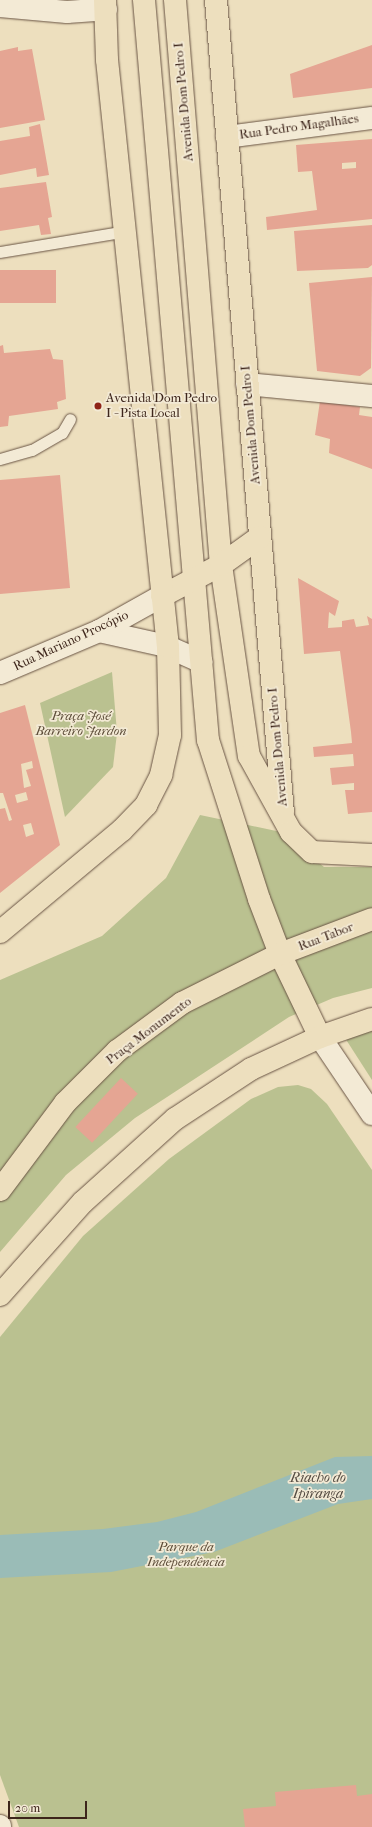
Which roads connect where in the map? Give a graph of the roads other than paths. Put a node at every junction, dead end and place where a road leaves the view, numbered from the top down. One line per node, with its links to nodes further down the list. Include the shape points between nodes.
1 (144, 0): 16 (main road)
2 (175, 0): 15 (main road, Avenida Dom Pedro I)
3 (216, 0): 7 (main road, Avenida Dom Pedro I)
4 (105, 4): 5 (street, via 67,12); 8 (main road, via 107,60)
5 (0, 6)
6 (372, 118): 7 (street, Rua Pedro Magalhães)
7 (227, 137): 10 (main road, Avenida Dom Pedro I)
8 (127, 231): 9 (lane); 17 (main road)
9 (0, 252)
10 (247, 384): 11 (street); 14 (main road, Avenida Dom Pedro I)
11 (372, 396)
12 (70, 419): 13 (lane, via 62,433 32,450)
13 (0, 459)
14 (260, 538): 15 (main road); 22 (main road, Avenida Dom Pedro I)
15 (221, 565): 16 (main road); 22 (main road, Avenida Dom Pedro I, via 249,756)
16 (196, 578): 17 (main road); 20 (main road)
17 (162, 596): 18 (street, Rua Mariano Procópio); 19 (main road)
18 (99, 631): 19 (street); 21 (street, Rua Mariano Procópio)
19 (168, 647): 20 (street); 25 (main road, via 170,735 164,765 153,793 122,830)
20 (202, 662): 26 (main road, via 208,740 251,877)
21 (0, 673)
22 (283, 814): 23 (main road, via 291,832 312,852)
23 (372, 854)
24 (372, 919): 26 (main road, Rua Tabor)
25 (0, 932)
26 (280, 954): 28 (main road); 30 (main road, Praça Monumento, via 182,1003 117,1051 65,1103)
27 (372, 1019): 28 (main road)
28 (320, 1037): 29 (street); 31 (main road, via 251,1069 175,1119 83,1202)
29 (372, 1114)
30 (0, 1190)
31 (0, 1295)

